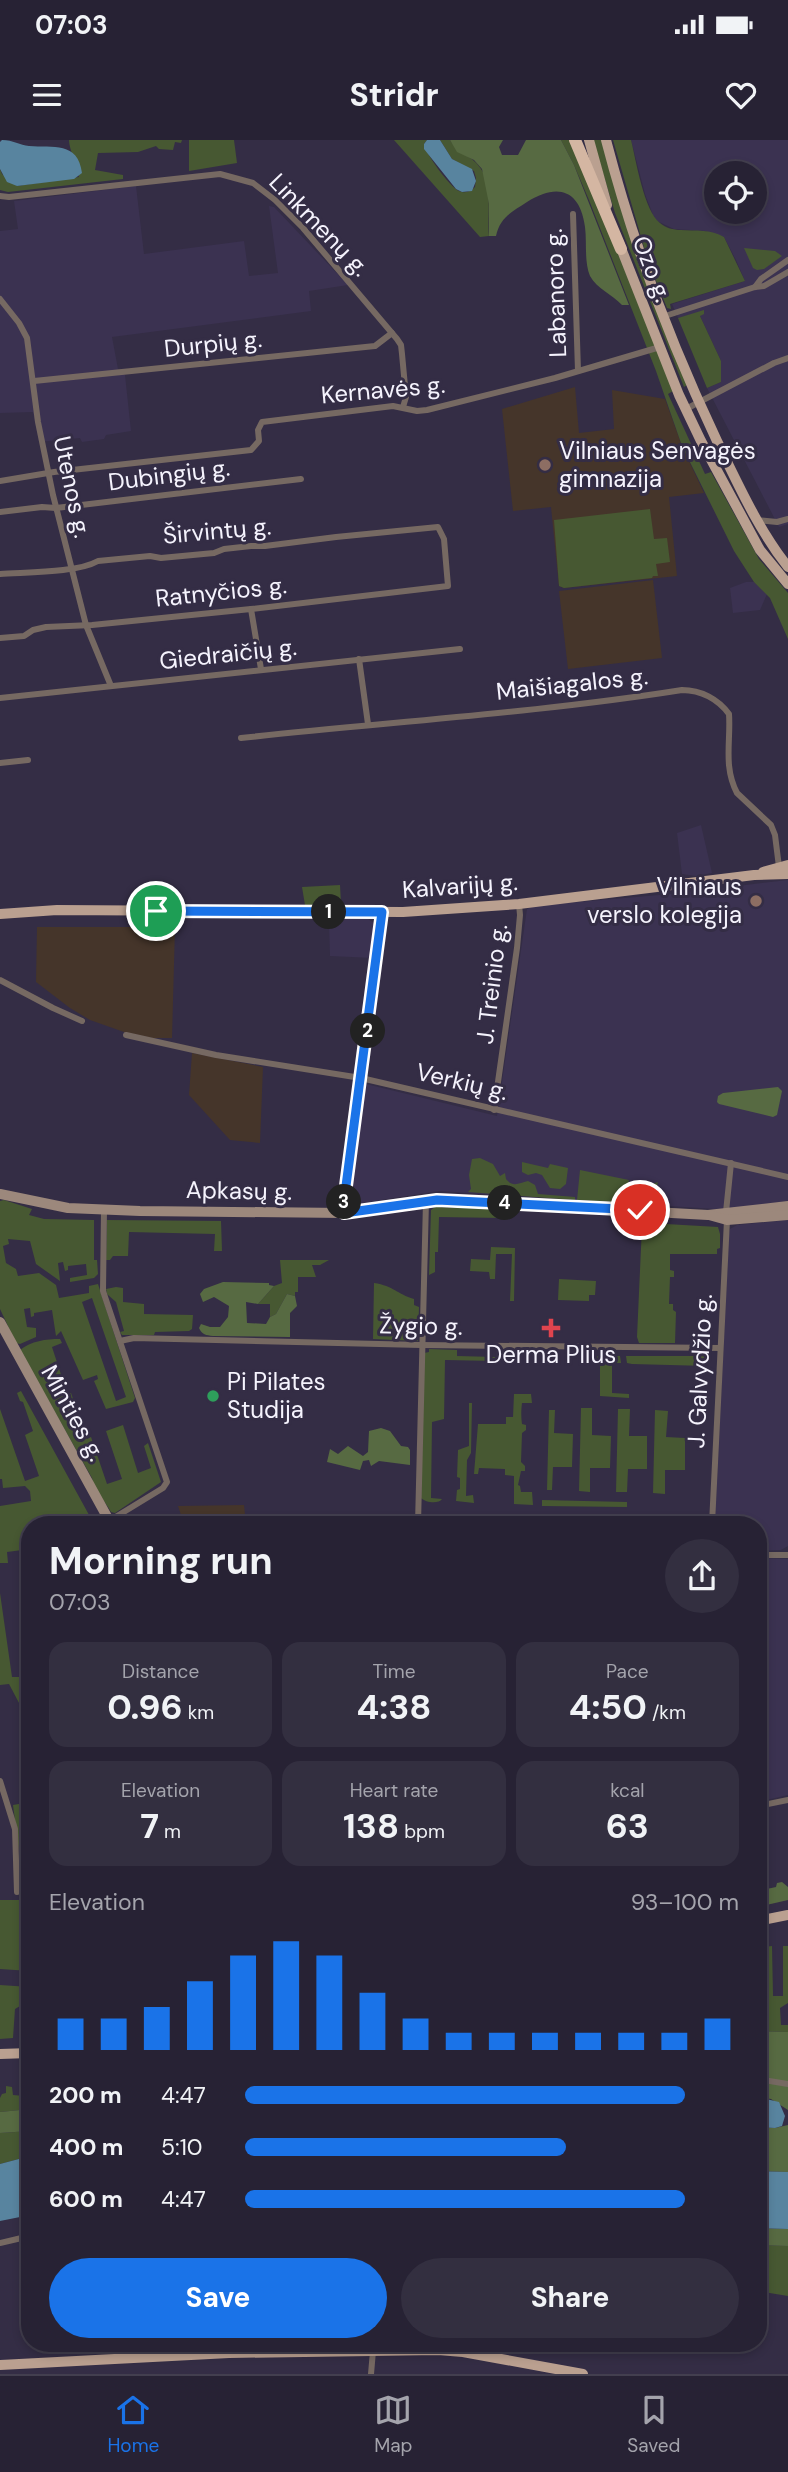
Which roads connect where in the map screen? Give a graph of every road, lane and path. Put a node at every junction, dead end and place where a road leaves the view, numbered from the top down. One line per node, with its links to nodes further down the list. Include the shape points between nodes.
1 (575, 140): 6 (highway)
2 (589, 140): 6 (main road, Ozo g.)
3 (606, 140): 11 (main road, Ozo g.)
4 (0, 196): 12 (street, Linkmenų g., via 209,174 243,179 258,186 293,218)
5 (573, 214): 15 (street, Labanoro g.)
6 (621, 249): 13 (main road, Ozo g.)
7 (788, 260): 9 (street)
8 (788, 271): 9 (street)
9 (755, 287): 11 (street)
10 (0, 299): 16 (street, Utenos g., via 27,338)
11 (662, 317): 17 (main road, Ozo g.)
12 (392, 333): 16 (street, Durpių g., via 375,346); 18 (street, Linkmenų g., via 401,345)
13 (660, 346): 15 (street, Kernavės g.); 19 (main road, Ozo g.)
14 (788, 358): 17 (street)
15 (578, 371): 18 (street, Kernavės g., via 427,410)
16 (34, 381): 20 (street, Utenos g.)
17 (699, 402): 19 (street); 26 (main road, Ozo g.)
18 (403, 407): 20 (street, Kernavės g., via 262,422 256,447 236,453)
19 (686, 410): 32 (main road, Ozo g., via 760,550)
20 (49, 474): 22 (street, Kernavės g.); 23 (street, Utenos g.)
21 (301, 479): 23 (street, Dubingių g.)
22 (0, 481)
23 (56, 508): 24 (street, Dubingių g.); 30 (street, Utenos g.)
24 (0, 512)
25 (788, 519): 27 (street)
26 (757, 520): 27 (street); 28 (main road, Ozo g.)
27 (777, 522): 28 (street)
28 (769, 540): 29 (main road, Ozo g.)
29 (788, 567)
30 (71, 568): 31 (street, Širvintų g.); 33 (street, Širvintų g., via 99,561 214,553 438,527 444,539); 35 (street, Utenos g.)
31 (0, 574)
32 (788, 584)
33 (448, 586): 34 (street, Ratnyčios g.)
34 (251, 609): 35 (street, Ratnyčios g.); 39 (street)
35 (86, 625): 36 (street, Ratnyčios g., via 46,627 24,636); 40 (street, Utenos g.)
36 (0, 638)
37 (460, 649): 38 (street, Giedraičių g.)
38 (359, 659): 39 (street, Giedraičių g.); 42 (street)
39 (261, 669): 40 (street, Giedraičių g.)
40 (111, 686): 41 (street, Giedraičių g.)
41 (0, 698)
42 (368, 724): 43 (street, Maišiagalos g.); 46 (street, Maišiagalos g., via 701,692 729,714 727,751 733,786 771,825)
43 (241, 738)
44 (28, 760): 45 (street)
45 (0, 763)
46 (785, 869): 47 (main road, Kalvarijų g.)
47 (519, 904): 48 (main road, Kalvarijų g.); 54 (street, J. Treinio g.)
48 (382, 912): 49 (main road, Kalvarijų g., via 57,910); 53 (main road)
49 (0, 914)
50 (0, 980): 51 (street)
51 (82, 1021)
52 (126, 1035): 53 (street, Verkių g.)
53 (361, 1078): 54 (street, Verkių g.); 61 (main road)
54 (494, 1110): 55 (street, Verkių g.)
55 (731, 1163): 56 (street, Verkių g.); 63 (street, J. Galvydžio g.)
56 (788, 1177)
57 (0, 1194): 60 (main road, Apkasų g., via 68,1209)
58 (426, 1200): 61 (main road, Apkasų g.); 63 (main road, Apkasų g.); 66 (street)
59 (788, 1206): 63 (main road)
60 (104, 1210): 61 (main road, Apkasų g.); 65 (street, via 102,1282)
61 (344, 1213)
62 (788, 1215): 63 (main road)
63 (726, 1216): 67 (street, J. Galvydžio g.)
64 (0, 1322): 68 (main road, Minties g.)
65 (120, 1341): 66 (street, Žygio g.); 69 (street, via 167,1482)
66 (421, 1345): 67 (street, Žygio g.); 70 (street)
67 (720, 1348): 71 (street, J. Galvydžio g.)
68 (106, 1516)
69 (121, 1516)
70 (418, 1516)
71 (712, 1516)
72 (767, 1555): 73 (street)
73 (788, 1555)
74 (0, 1781): 77 (street, via 15,1829)
75 (788, 1800): 76 (street)
76 (767, 1805)
77 (17, 1892)
78 (788, 1915): 79 (main road)
79 (767, 1919)
80 (21, 2053): 81 (main road)
81 (0, 2054)
82 (767, 2080): 83 (street)
83 (788, 2084)
84 (21, 2237): 85 (street)
85 (0, 2243)
86 (253, 2352): 89 (main road)
87 (373, 2352): 91 (street)
88 (457, 2352): 90 (main road)
89 (0, 2365)
90 (558, 2372): 92 (main road)
91 (371, 2374)
92 (583, 2374)

